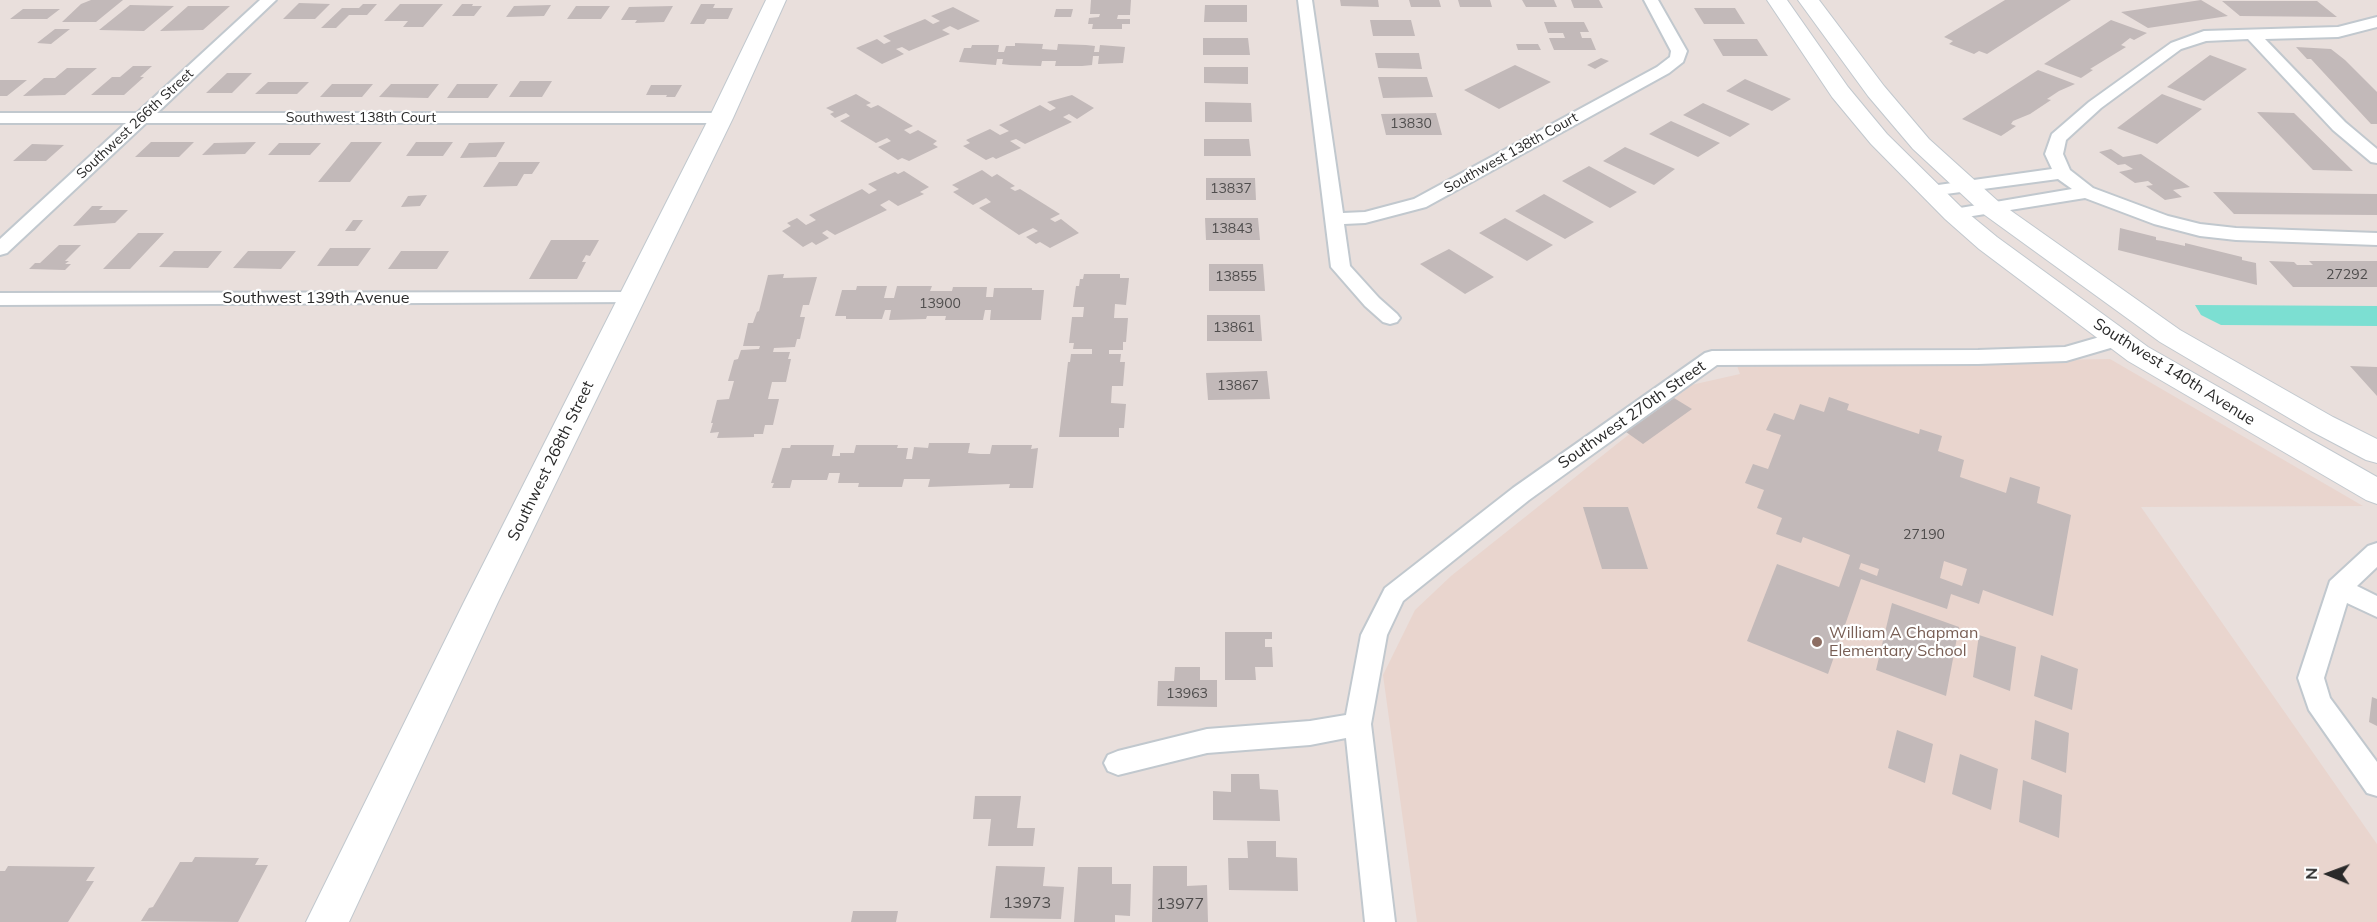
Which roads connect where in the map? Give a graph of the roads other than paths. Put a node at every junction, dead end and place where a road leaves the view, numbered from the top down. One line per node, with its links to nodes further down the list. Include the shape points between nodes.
1 (269, 0): 10 (street, Southwest 266th Street)
2 (776, 0): 11 (street, Southwest 268th Street)
3 (1305, 0): 19 (street)
4 (1651, 0): 19 (street, Southwest 138th Court, via 1679,51 1677,59 1663,70 1420,203 1365,218)
5 (1777, 0): 15 (street, Southwest 140th Avenue, via 1840,92 1879,139)
6 (1808, 0): 14 (street, Southwest 140th Avenue, via 1876,92 1921,144)
7 (2377, 22): 8 (street, via 2338,32)
8 (2251, 33): 12 (street, via 2339,126); 13 (street, via 2204,36 2176,46 2095,105 2058,138 2054,154)
9 (0, 118): 10 (street, Southwest 138th Court)
10 (142, 118): 11 (street, Southwest 138th Court); 21 (street, Southwest 266th Street)
11 (721, 118): 22 (street, Southwest 268th Street)
12 (2377, 158)
13 (2062, 173): 14 (street); 16 (street)
14 (1966, 185): 15 (street); 17 (street, Southwest 140th Avenue)
15 (1931, 191): 18 (street, Southwest 140th Avenue)
16 (2087, 192): 17 (street); 20 (street, via 2200,230)
17 (1991, 208): 18 (street); 26 (street, Southwest 140th Avenue, via 2170,336)
18 (1954, 214): 25 (street, Southwest 140th Avenue)
19 (1335, 219): 24 (street, via 1341,267)
20 (2377, 238)
21 (0, 249)
22 (632, 298): 23 (street, Southwest 139th Avenue); 34 (street, Southwest 268th Street)
23 (0, 299)
24 (1390, 318)
25 (2117, 339): 27 (street, Southwest 140th Avenue); 31 (street, Southwest 270th Street, via 2066,354 1712,358 1521,494 1394,595 1374,634)
26 (2377, 452)
27 (2377, 492)
28 (2377, 552): 29 (street)
29 (2339, 588): 30 (street); 33 (street, via 2311,678 2318,702)
30 (2377, 607)
31 (1358, 724): 32 (street, via 1310,733 1207,741); 35 (street, Southwest 270th Street)
32 (1118, 763)
33 (2377, 784)
34 (327, 922)
35 (1380, 922)

